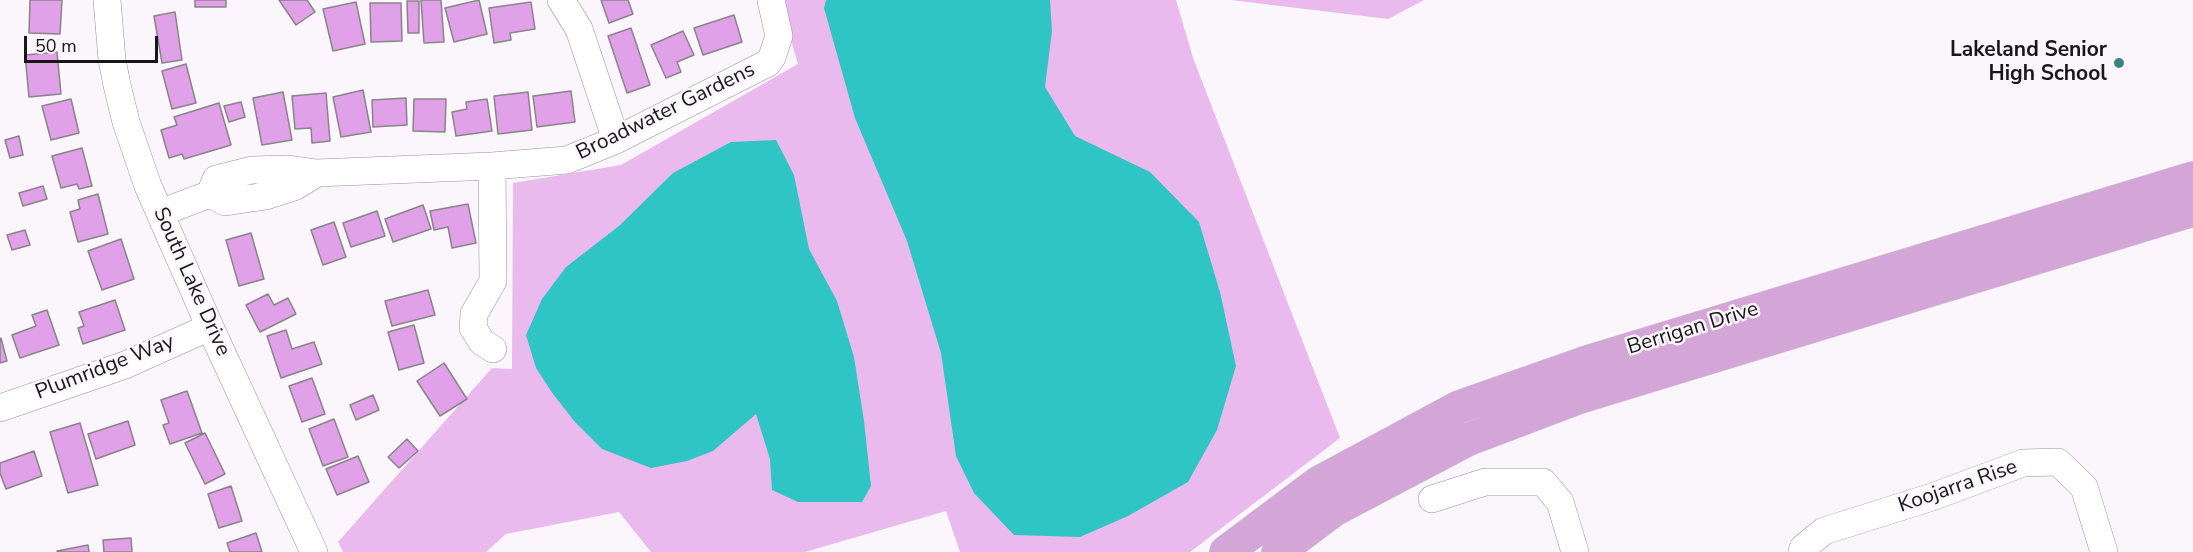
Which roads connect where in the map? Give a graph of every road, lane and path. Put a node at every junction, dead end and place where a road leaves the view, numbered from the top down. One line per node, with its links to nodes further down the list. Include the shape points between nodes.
1 (107, 0): 8 (street, South Lake Drive, via 112,60 126,122)
2 (561, 0): 4 (street, via 579,29)
3 (771, 0): 4 (street, Broadwater Gardens, via 779,36 768,63)
4 (616, 140): 5 (street, Broadwater Gardens, via 567,160)
5 (492, 166): 8 (street, Broadwater Gardens, via 317,173 294,187 266,196 225,201 210,194); 10 (street, via 493,281 474,314 473,328)
6 (2193, 178): 14 (main road, Berrigan Drive, via 1587,362 1459,407 1318,483)
7 (2193, 210): 15 (main road, Berrigan Drive, via 1576,398 1459,444 1334,510)
8 (160, 213): 9 (street, South Lake Drive)
9 (210, 327): 11 (street, Plumridge Way, via 125,365); 13 (street, South Lake Drive)
10 (492, 349)
11 (0, 408)
12 (1432, 499): 16 (street, via 1485,482 1544,482 1560,502)
13 (314, 552)
14 (1226, 552)
15 (1278, 552)
16 (1575, 552)
17 (1802, 552): 18 (street, Koojarra Rise, via 1824,531 2023,463 2058,462 2084,487)
18 (2104, 552)

